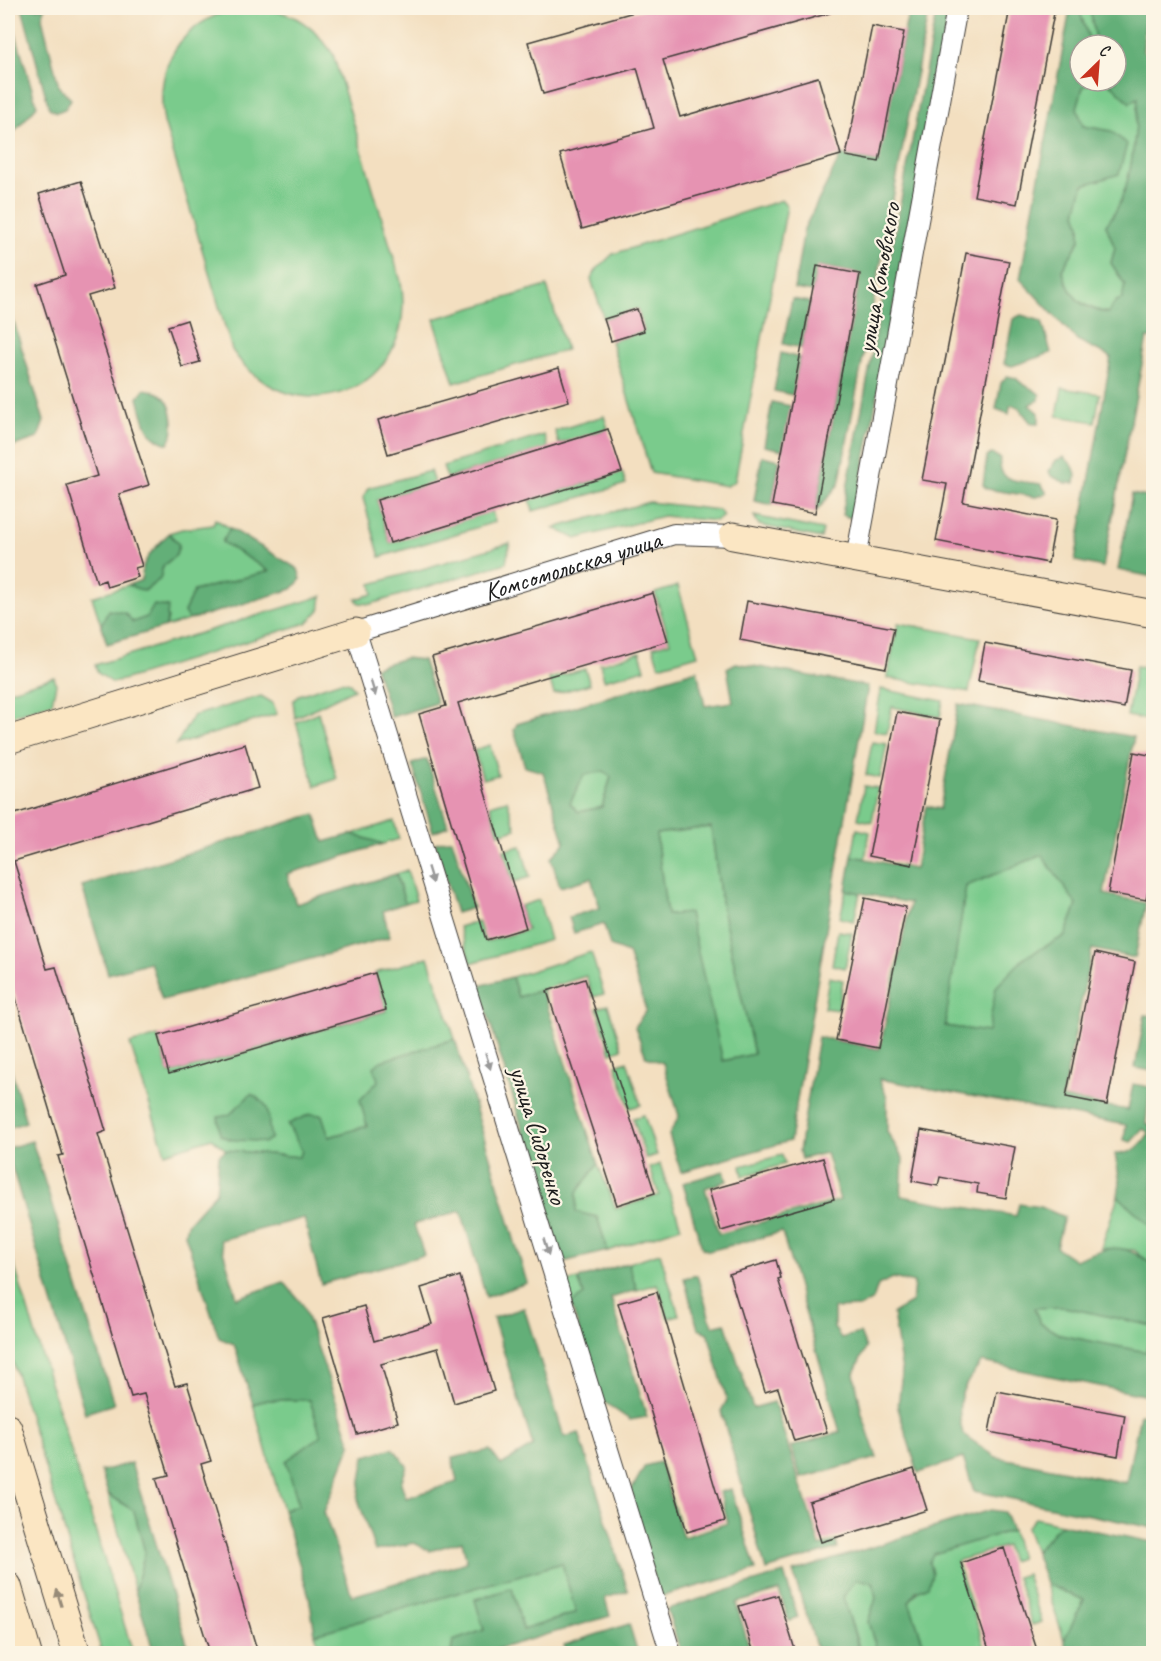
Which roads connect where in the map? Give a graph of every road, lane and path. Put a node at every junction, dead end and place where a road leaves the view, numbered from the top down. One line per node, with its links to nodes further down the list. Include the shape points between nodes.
1 (957, 8): 3 (street, улица Котовского)
2 (734, 536): 3 (street, Комсомольская улица); 5 (street, Комсомольская улица, via 674,534)
3 (856, 559): 4 (street, Комсомольская улица)
4 (1154, 614)
5 (356, 632): 6 (street, Комсомольская улица); 11 (street, улица Сидоренко, one-way to 11)
6 (8, 740)
7 (10, 1445): 10 (street, one-way to 7)
8 (8, 1586): 9 (street)
9 (28, 1653)
10 (76, 1653)
11 (671, 1653)

